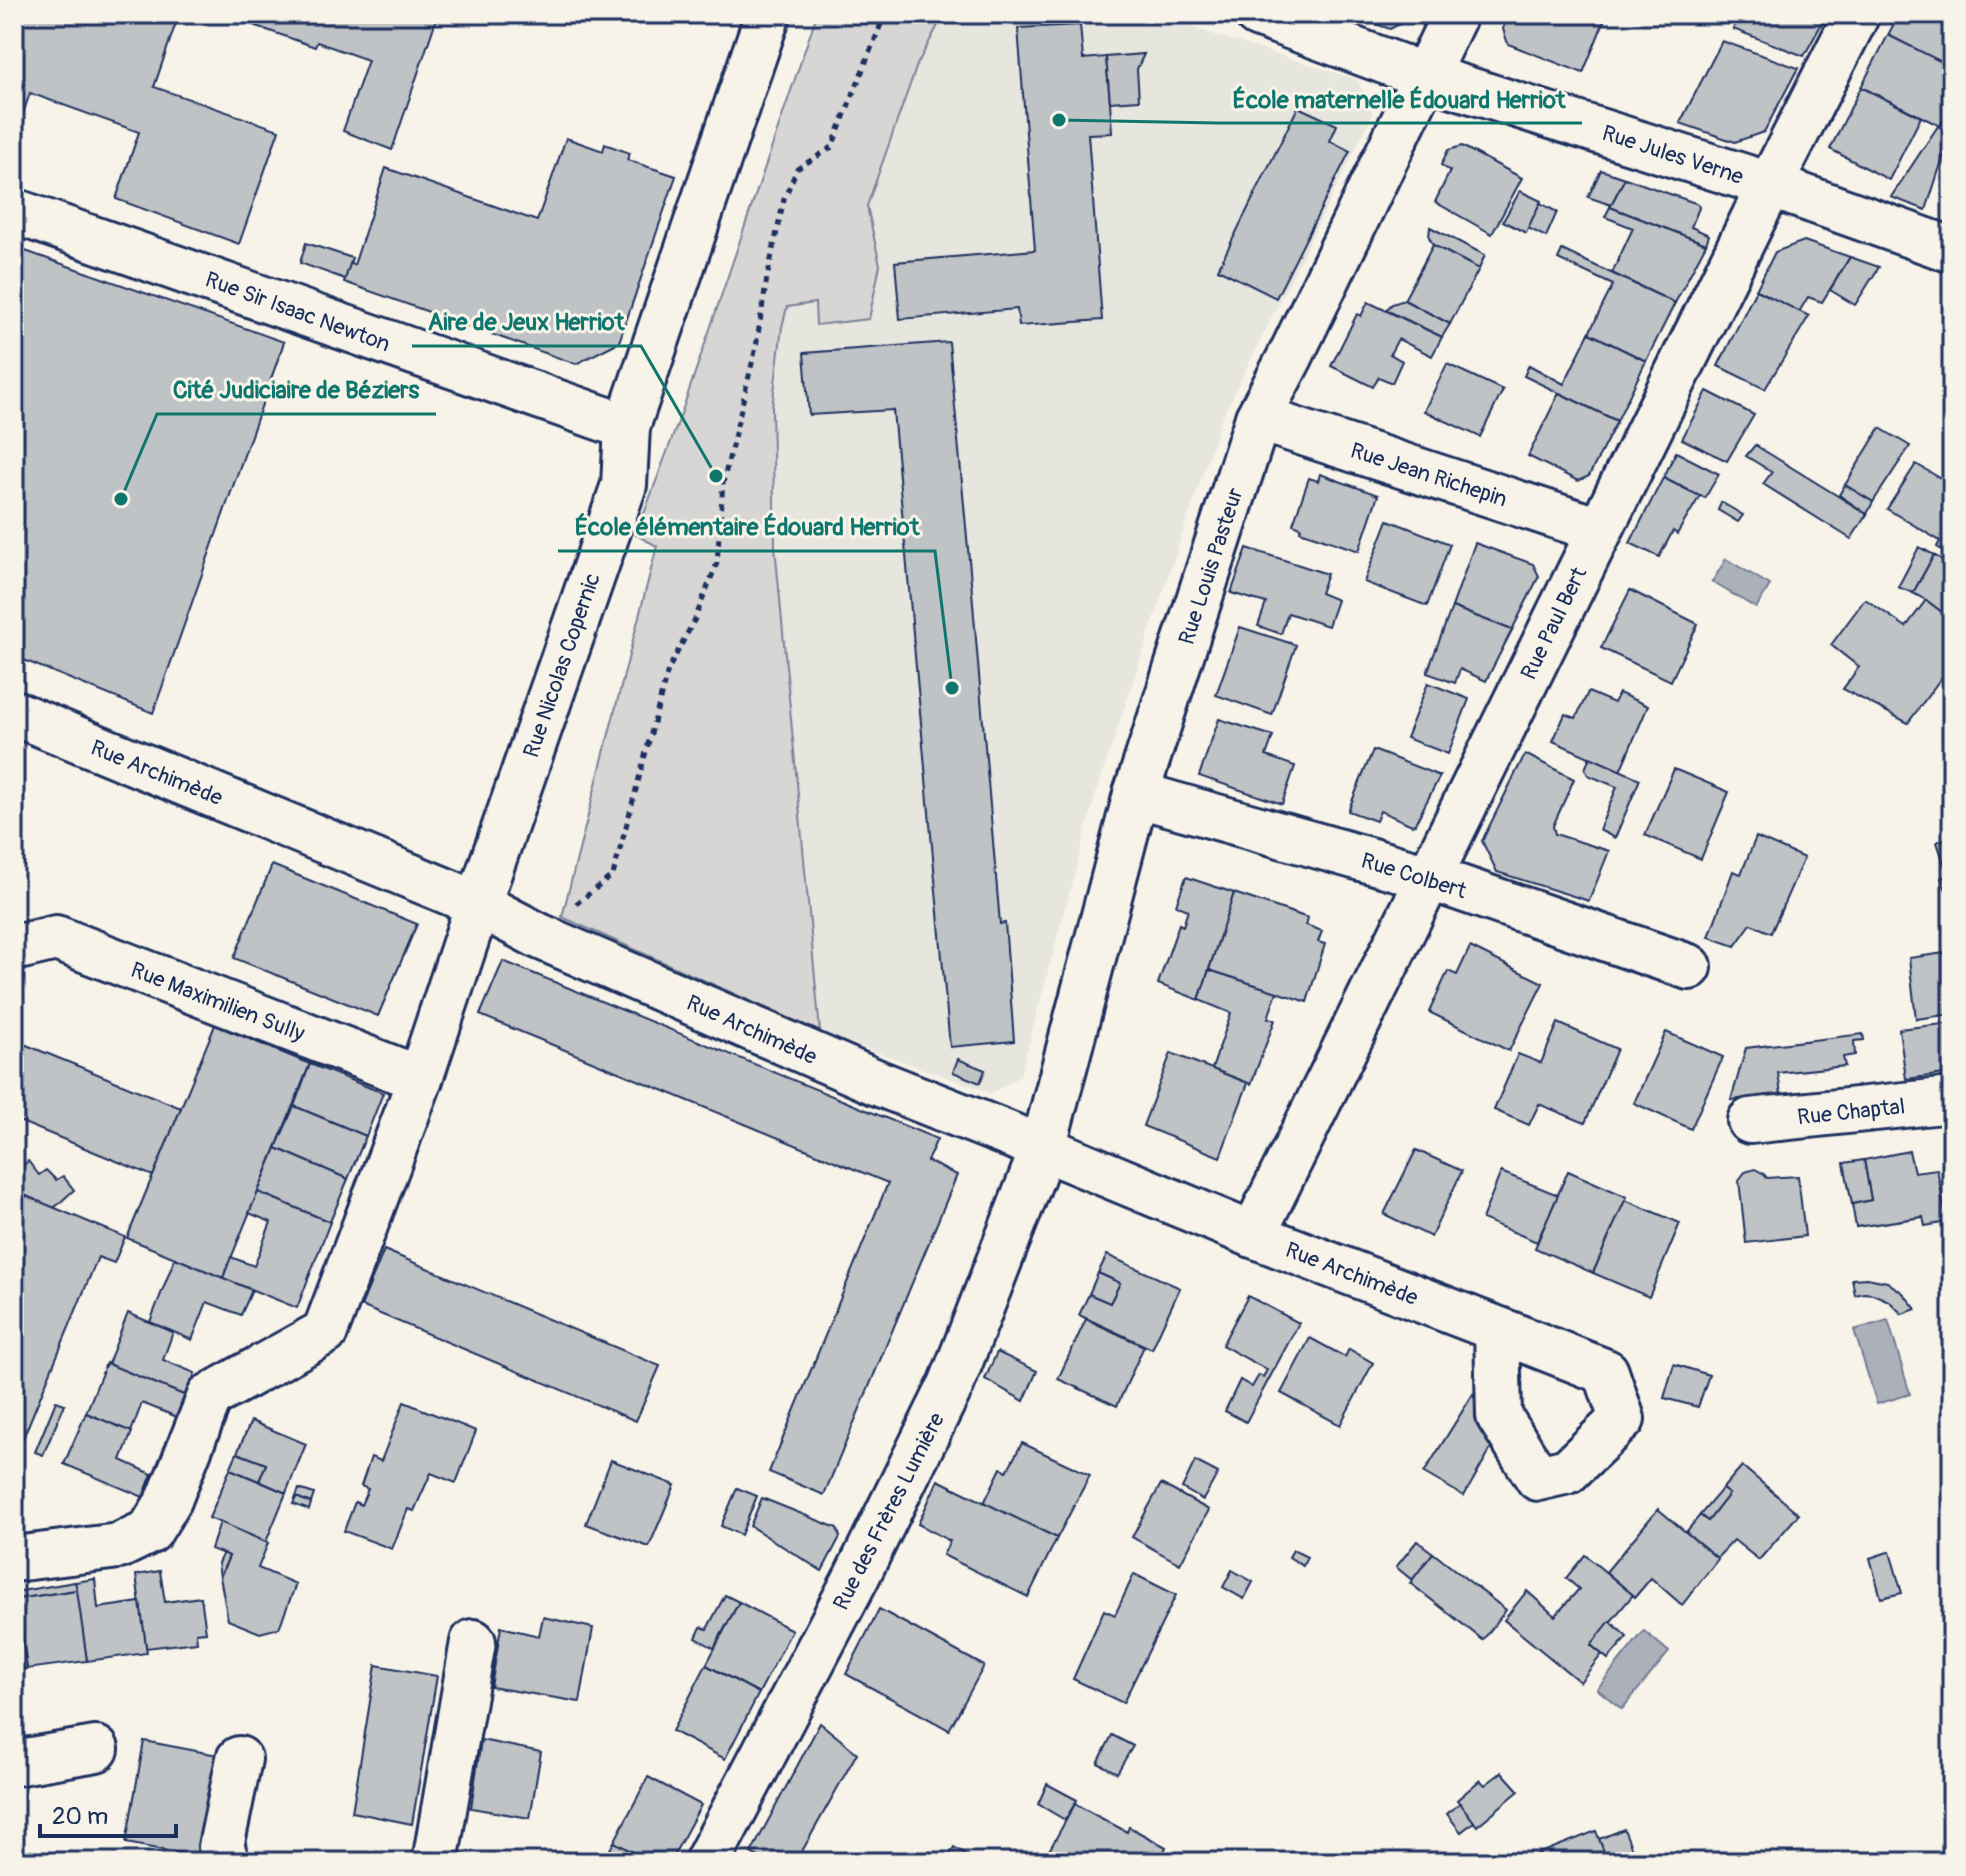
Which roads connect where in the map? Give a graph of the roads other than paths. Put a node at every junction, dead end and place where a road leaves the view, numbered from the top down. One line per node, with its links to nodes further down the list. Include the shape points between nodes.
1 (768, 14): 10 (street, Rue Nicolas Copernic)
2 (1257, 14): 5 (street, Rue Jules Verne)
3 (1455, 14): 5 (street, Rue Louis Pasteur)
4 (1857, 14): 6 (street, Rue Paul Bert)
5 (1425, 76): 6 (street, Rue Jules Verne); 9 (street, Rue Louis Pasteur)
6 (1770, 185): 8 (street, Rue Jules Verne); 11 (street, Rue Paul Bert)
7 (14, 211): 10 (street, Rue Sir Isaac Newton)
8 (1952, 250)
9 (1258, 418): 11 (street, Rue Jean Richepin); 13 (street, Rue Louis Pasteur)
10 (627, 427): 15 (street, Rue Nicolas Copernic, via 624,485)
11 (1599, 530): 14 (street, Rue Paul Bert)
12 (14, 713): 15 (street, Rue Archimède)
13 (1136, 794): 14 (street, Rue Colbert); 21 (street, Rue Louis Pasteur)
14 (1428, 877): 17 (street, Rue Colbert); 22 (street, Rue Paul Bert)
15 (478, 904): 18 (street); 21 (street, Rue Archimède, via 539,936 850,1071)
16 (14, 948): 18 (street, Rue Maximilien Sully, via 56,938)
17 (1689, 967)
18 (420, 1079): 24 (street, via 325,1332 210,1396 169,1500 150,1531 119,1546)
19 (1952, 1100): 20 (street, Rue Chaptal)
20 (1750, 1121)
21 (1043, 1148): 22 (street, Rue Archimède); 31 (street, Rue des Frères Lumière, via 951,1385)
22 (1253, 1235): 23 (street, Rue Archimède)
23 (1497, 1329)
24 (14, 1559)
25 (473, 1642): 30 (street)
26 (96, 1749): 28 (street)
27 (239, 1759): 29 (street, via 221,1847)
28 (14, 1763)
29 (227, 1862)
30 (435, 1862)
31 (707, 1862)

